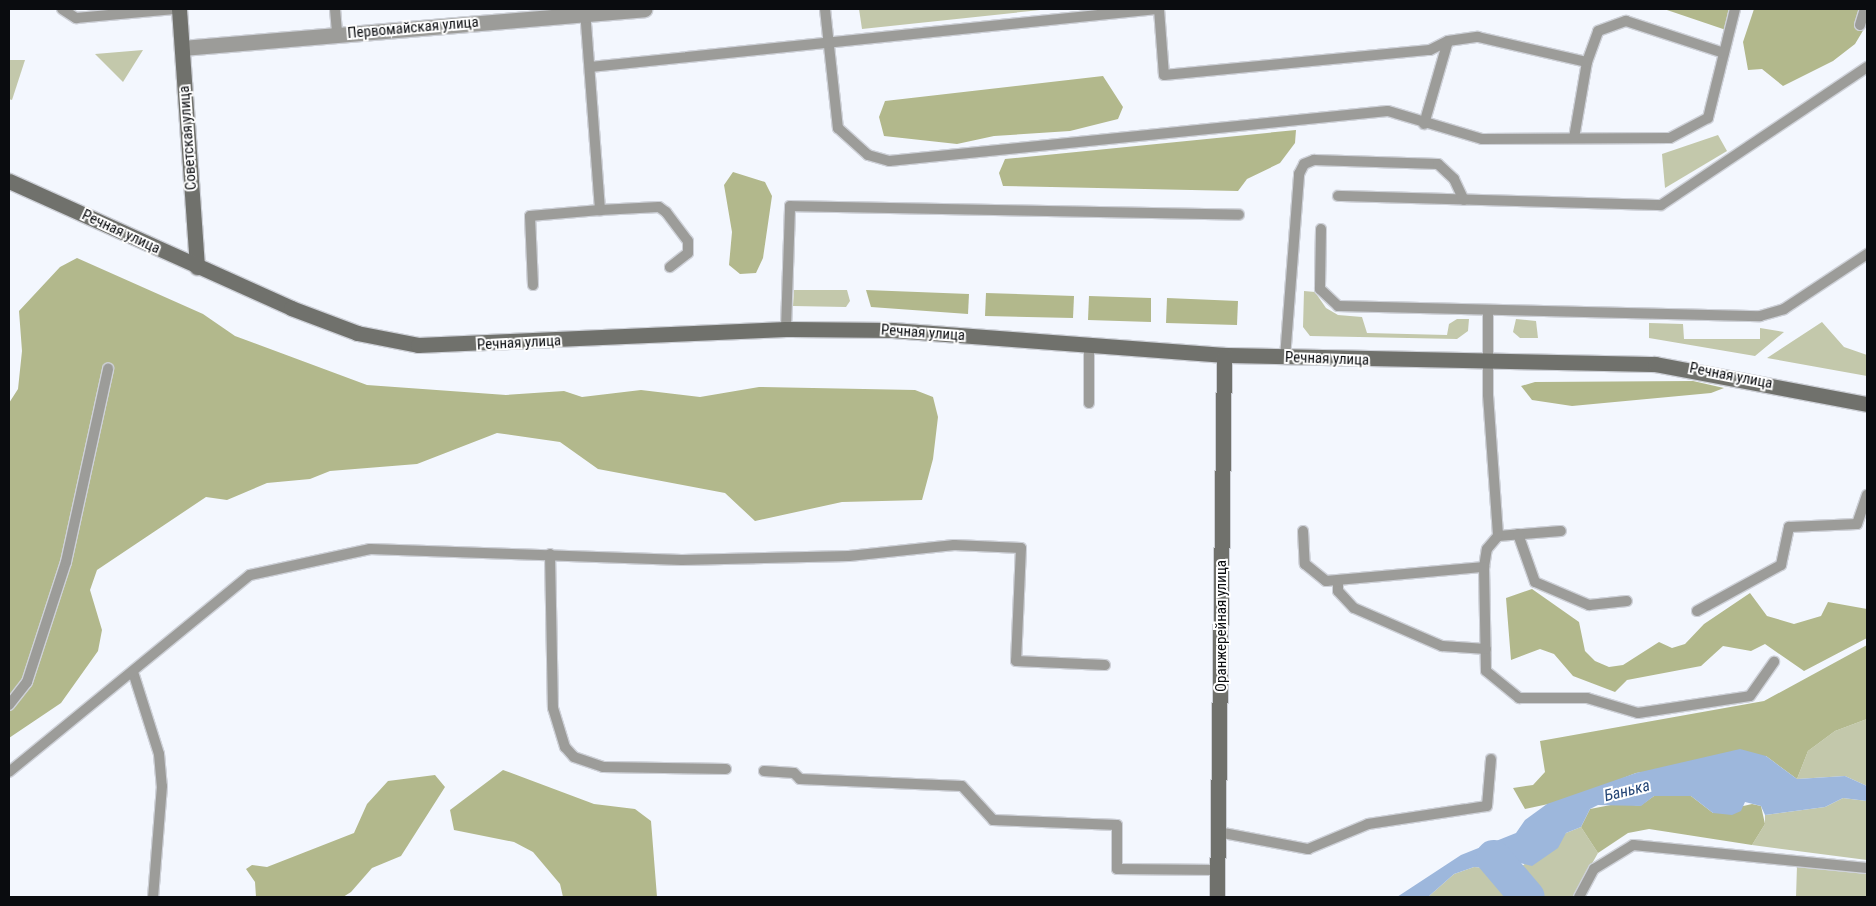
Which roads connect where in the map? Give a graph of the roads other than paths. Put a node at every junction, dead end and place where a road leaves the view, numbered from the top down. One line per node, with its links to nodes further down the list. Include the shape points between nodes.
1 (62, 9): 2 (lane, via 76,18)
2 (175, 9)
3 (179, 9): 15 (main road, Советская улица)
4 (335, 9): 12 (lane)
5 (644, 9): 10 (street, Первомайская улица)
6 (825, 9): 14 (lane)
7 (1158, 9): 13 (lane, via 1164,75 1430,50); 14 (lane)
8 (1735, 9): 16 (lane)
9 (1864, 9): 11 (lane)
10 (585, 11): 12 (street, Первомайская улица); 18 (lane)
11 (1860, 25)
12 (337, 34): 15 (street, Первомайская улица)
13 (1448, 41): 17 (lane, via 1478,37); 20 (lane)
14 (829, 44): 18 (lane); 20 (lane, via 838,128 868,155 889,161 1388,111)
15 (182, 48): 29 (main road, Советская улица)
16 (1724, 53): 17 (lane, via 1626,21 1598,31); 21 (lane, via 1708,118 1670,138)
17 (1587, 62): 21 (lane)
18 (590, 67): 25 (lane)
19 (1867, 67): 24 (lane, via 1661,205)
20 (1424, 124): 21 (lane, via 1482,139)
21 (1574, 138)
22 (9, 181): 29 (main road, Речная улица)
23 (1338, 196): 24 (lane)
24 (1464, 200): 36 (lane, via 1454,179 1438,164 1314,160 1304,164 1298,174)
25 (600, 210): 30 (lane, via 659,207 666,212 688,241 688,253); 31 (lane, via 530,216)
26 (1239, 215): 33 (lane, via 790,206)
27 (1321, 229): 32 (lane, via 1320,288 1331,303)
28 (1867, 254): 32 (lane, via 1784,309 1760,316)
29 (196, 267): 33 (main road, Речная улица, via 358,334 418,345)
30 (670, 267)
31 (533, 285)
32 (1488, 311): 37 (lane)
33 (786, 329): 34 (main road, Речная улица, via 893,330)
34 (1089, 345): 35 (main road, Речная улица); 39 (lane)
35 (1224, 355): 36 (main road, Речная улица); 60 (main road, Оранжерейная улица)
36 (1285, 358): 37 (main road, Речная улица)
37 (1487, 362): 40 (main road, Речная улица, via 1654,364); 45 (lane)
38 (108, 370): 55 (lane, via 66,562 27,682)
39 (1089, 403)
40 (1867, 404)
41 (1867, 495): 50 (lane, via 1857,524 1790,527 1781,565)
42 (1303, 531): 48 (lane, via 1306,564 1326,581)
43 (1561, 531): 44 (lane)
44 (1518, 534): 45 (lane); 49 (lane, via 1535,582 1589,605)
45 (1498, 536): 47 (lane, via 1487,549)
46 (550, 554): 53 (lane, via 740,559 849,556 954,544 1021,548 1016,661); 54 (lane, via 370,549 250,575); 57 (lane, via 553,708 565,748 574,757 604,767)
47 (1484, 567): 48 (lane); 51 (lane)
48 (1338, 580): 51 (lane, via 1338,592 1354,608 1442,646)
49 (1628, 602)
50 (1697, 611)
51 (1486, 650): 52 (lane, via 1486,671 1519,698 1586,698 1638,713 1750,696)
52 (1774, 662)
53 (1104, 664)
54 (133, 672): 59 (lane); 63 (lane, via 159,754 162,786)
55 (9, 705)
56 (1491, 759): 60 (lane, via 1487,806 1368,824 1308,849)
57 (726, 770)
58 (764, 771): 62 (lane, via 794,772 800,779 962,786 994,820 1117,825 1117,868)
59 (9, 772)
60 (1218, 832): 62 (main road, Оранжерейная улица)
61 (1867, 868): 65 (lane, via 1633,844 1594,869)
62 (1218, 870): 64 (main road, Оранжерейная улица)
63 (153, 897)
64 (1217, 897)
65 (1580, 897)

